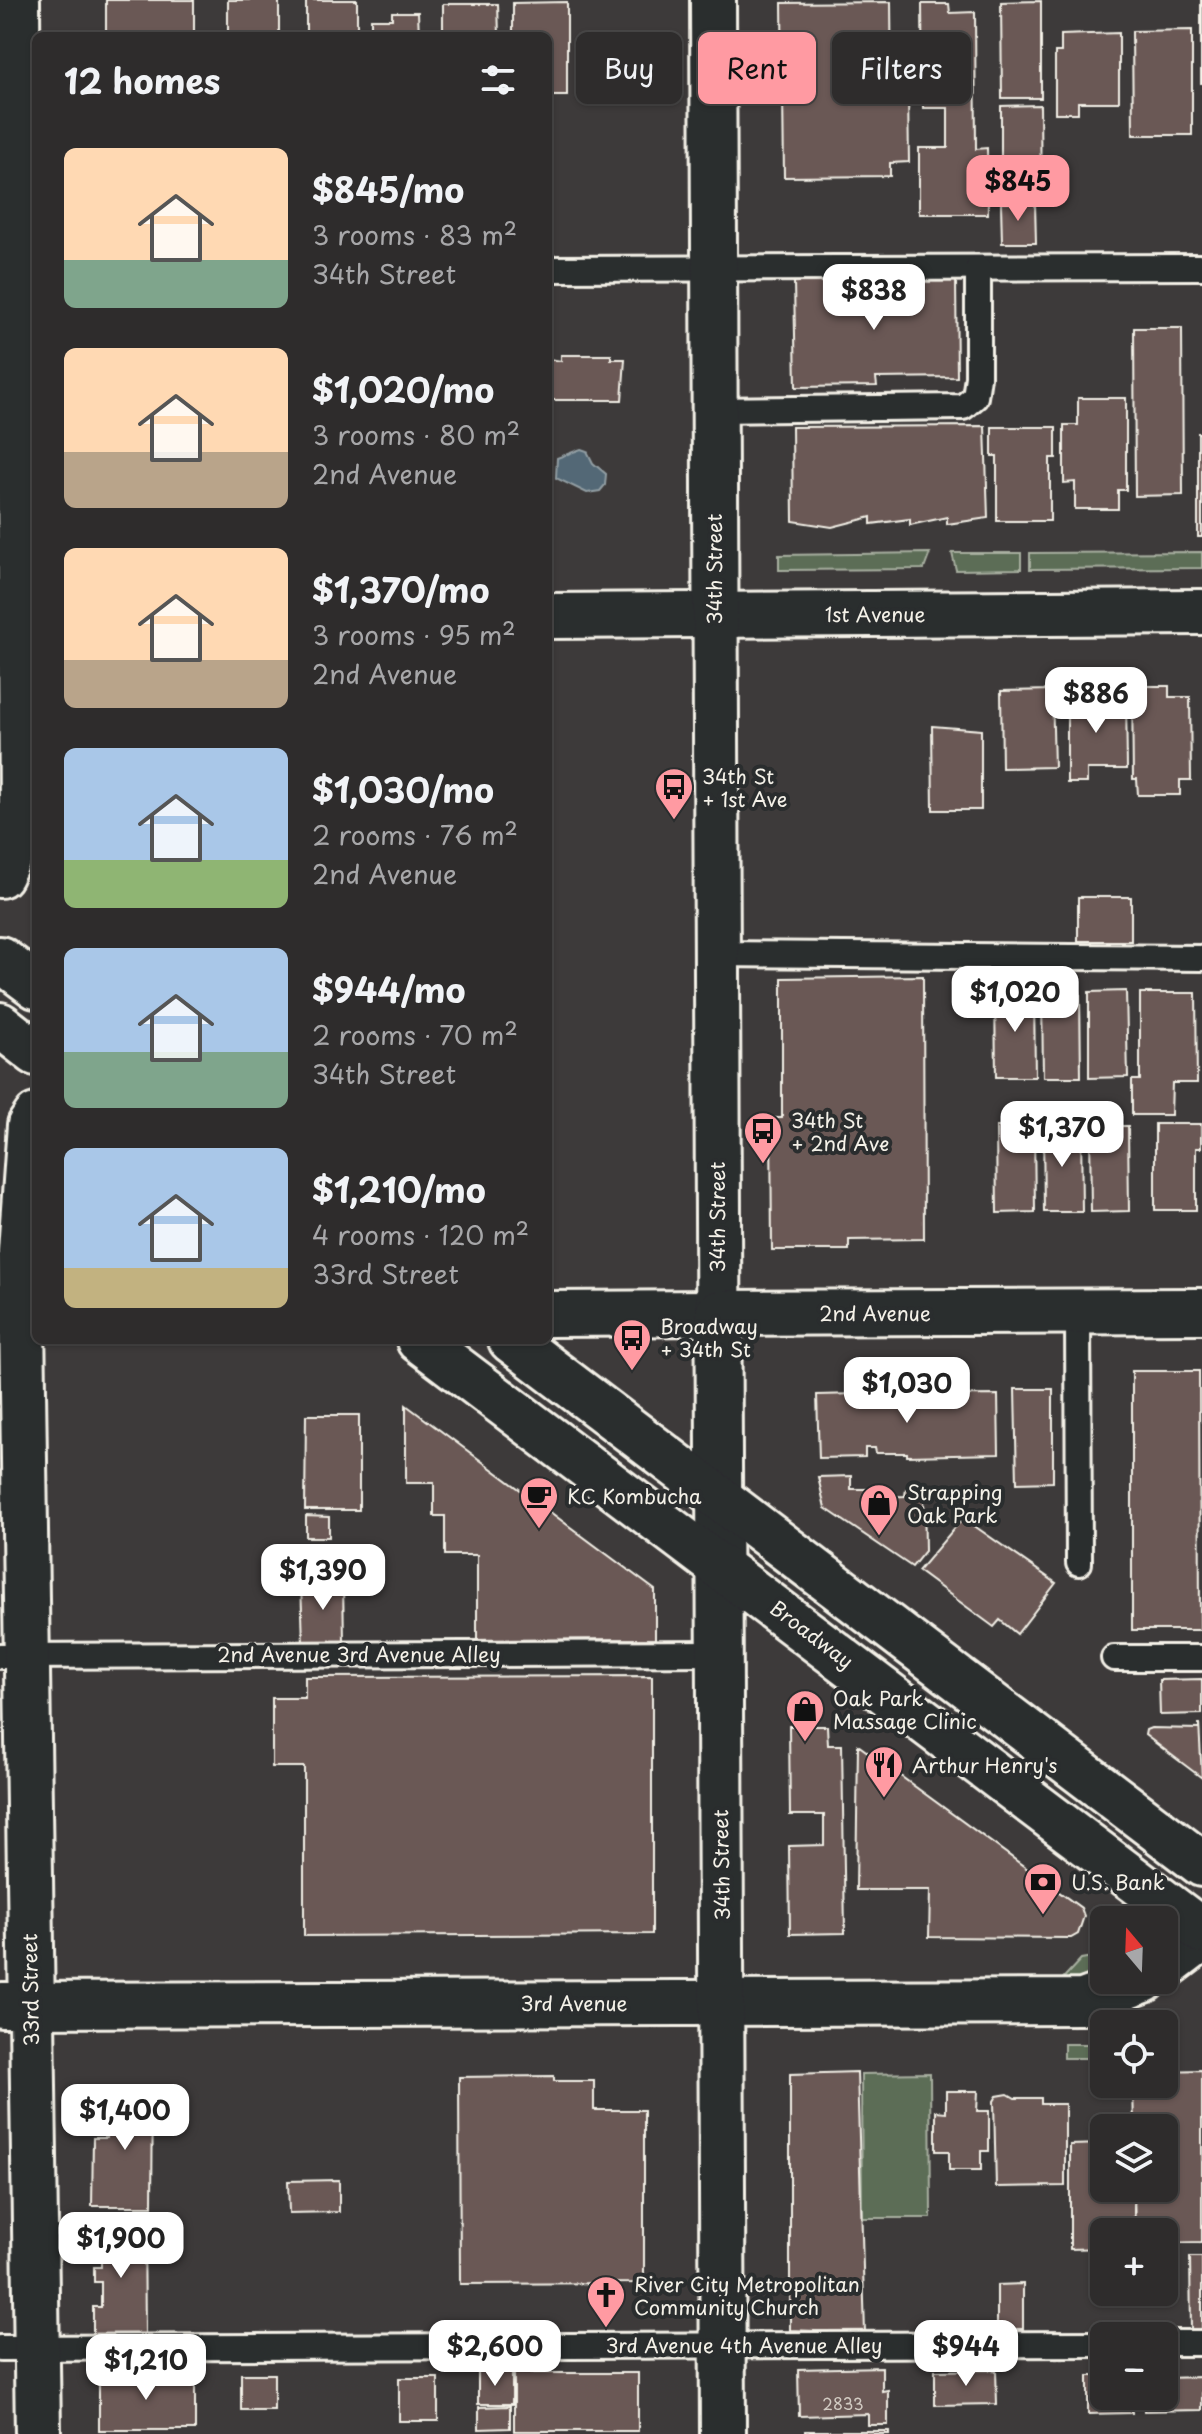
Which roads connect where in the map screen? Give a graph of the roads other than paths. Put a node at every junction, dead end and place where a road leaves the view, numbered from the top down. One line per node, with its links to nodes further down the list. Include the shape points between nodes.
1 (17, 0): 7 (street)
2 (713, 0): 6 (street, 34th Street)
3 (1202, 267): 4 (lane)
4 (978, 268): 6 (lane); 8 (lane, via 978,377 975,397 963,407)
5 (552, 269): 6 (lane)
6 (714, 269): 8 (street, 34th Street)
7 (18, 271): 12 (street)
8 (713, 410): 10 (street, 34th Street)
9 (1202, 612): 10 (street, 1st Avenue)
10 (714, 615): 11 (street, 1st Avenue); 14 (street, 34th Street)
11 (552, 616)
12 (19, 618): 13 (street, via 22,815)
13 (0, 875)
14 (715, 954): 15 (lane); 24 (street, 34th Street)
15 (1202, 958)
16 (0, 959): 17 (street)
17 (32, 983)
18 (0, 1025): 19 (street)
19 (32, 1050)
20 (32, 1122): 23 (street, 33rd Street)
21 (1202, 1311): 22 (street, 2nd Avenue)
22 (1078, 1312): 24 (street, 2nd Avenue); 29 (lane)
23 (20, 1313): 32 (street, 33rd Street)
24 (718, 1313): 25 (street, 2nd Avenue); 28 (street, 34th Street)
25 (552, 1314)
26 (424, 1344): 30 (street, Broadway)
27 (516, 1344): 28 (street)
28 (716, 1498): 30 (street, 34th Street); 35 (street)
29 (1079, 1563)
30 (718, 1565): 31 (street, 34th Street); 36 (street, Broadway)
31 (718, 1653): 32 (lane, 2nd Avenue 3rd Avenue Alley); 40 (street, 34th Street)
32 (13, 1656): 41 (street, 33rd Street)
33 (1114, 1658): 34 (lane)
34 (1202, 1658)
35 (1202, 1864)
36 (1202, 1931)
37 (1202, 1939): 38 (street)
38 (1178, 1957)
39 (1105, 1994): 40 (street, 3rd Avenue, via 1083,2002)
40 (722, 2003): 41 (street, 3rd Avenue); 45 (street, 34th Street)
41 (15, 2005): 46 (street, 33rd Street)
42 (1178, 2343): 43 (lane)
43 (1202, 2343)
44 (1090, 2344): 45 (lane, 3rd Avenue 4th Avenue Alley)
45 (723, 2345): 46 (lane, 3rd Avenue 4th Avenue Alley); 48 (street, 34th Street)
46 (19, 2348): 47 (street, 33rd Street)
47 (38, 2434)
48 (723, 2434)

